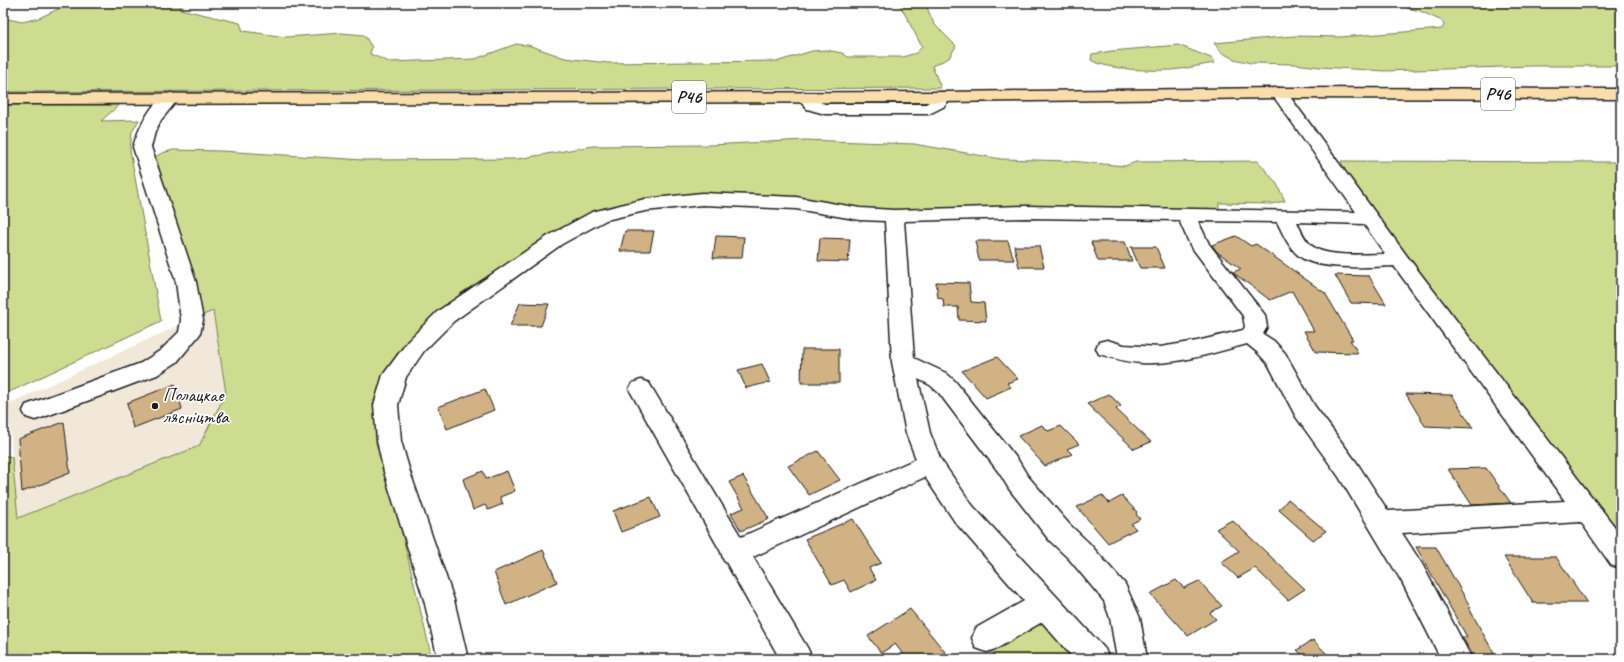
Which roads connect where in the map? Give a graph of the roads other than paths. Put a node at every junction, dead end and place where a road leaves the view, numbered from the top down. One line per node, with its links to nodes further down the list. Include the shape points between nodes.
1 (1280, 93): 2 (main road, Р46); 4 (main road, Р46); 10 (street)
2 (1621, 94)
3 (804, 97): 4 (street, via 813,106 825,109 929,109 939,104); 6 (main road, Р46)
4 (941, 97)
5 (3, 98): 6 (main road, Р46)
6 (171, 98): 16 (street, via 156,112 146,131 142,147 186,282 192,320 189,334 170,356 149,369)
7 (1186, 215): 8 (street, via 1026,212); 9 (street); 12 (street, via 1200,245 1254,314 1256,327)
8 (894, 216): 14 (street); 24 (street, via 860,214 796,203 702,199 645,205 599,216 555,240 446,316 416,346 395,375 386,405 389,441 439,600)
9 (1284, 216): 10 (street); 11 (street, via 1301,247 1310,254 1324,259)
10 (1369, 218): 11 (street)
11 (1400, 260): 18 (street)
12 (1251, 336): 13 (street, via 1177,353 1139,355); 19 (street, via 1277,359 1305,412 1348,470)
13 (1106, 348)
14 (903, 362): 17 (street, via 918,433); 27 (street, via 938,379 947,387 1058,532 1079,551 1115,593 1124,618)
15 (641, 389): 20 (street)
16 (35, 411)
17 (930, 464): 20 (street); 22 (street, via 964,514)
18 (1588, 511): 19 (street); 21 (street)
19 (1381, 523): 28 (street, via 1412,573)
20 (734, 553): 25 (street)
21 (1621, 556)
22 (1045, 604): 23 (street); 26 (street)
23 (987, 638)
24 (453, 659)
25 (796, 659)
26 (1094, 659)
27 (1132, 659)
28 (1457, 659)

